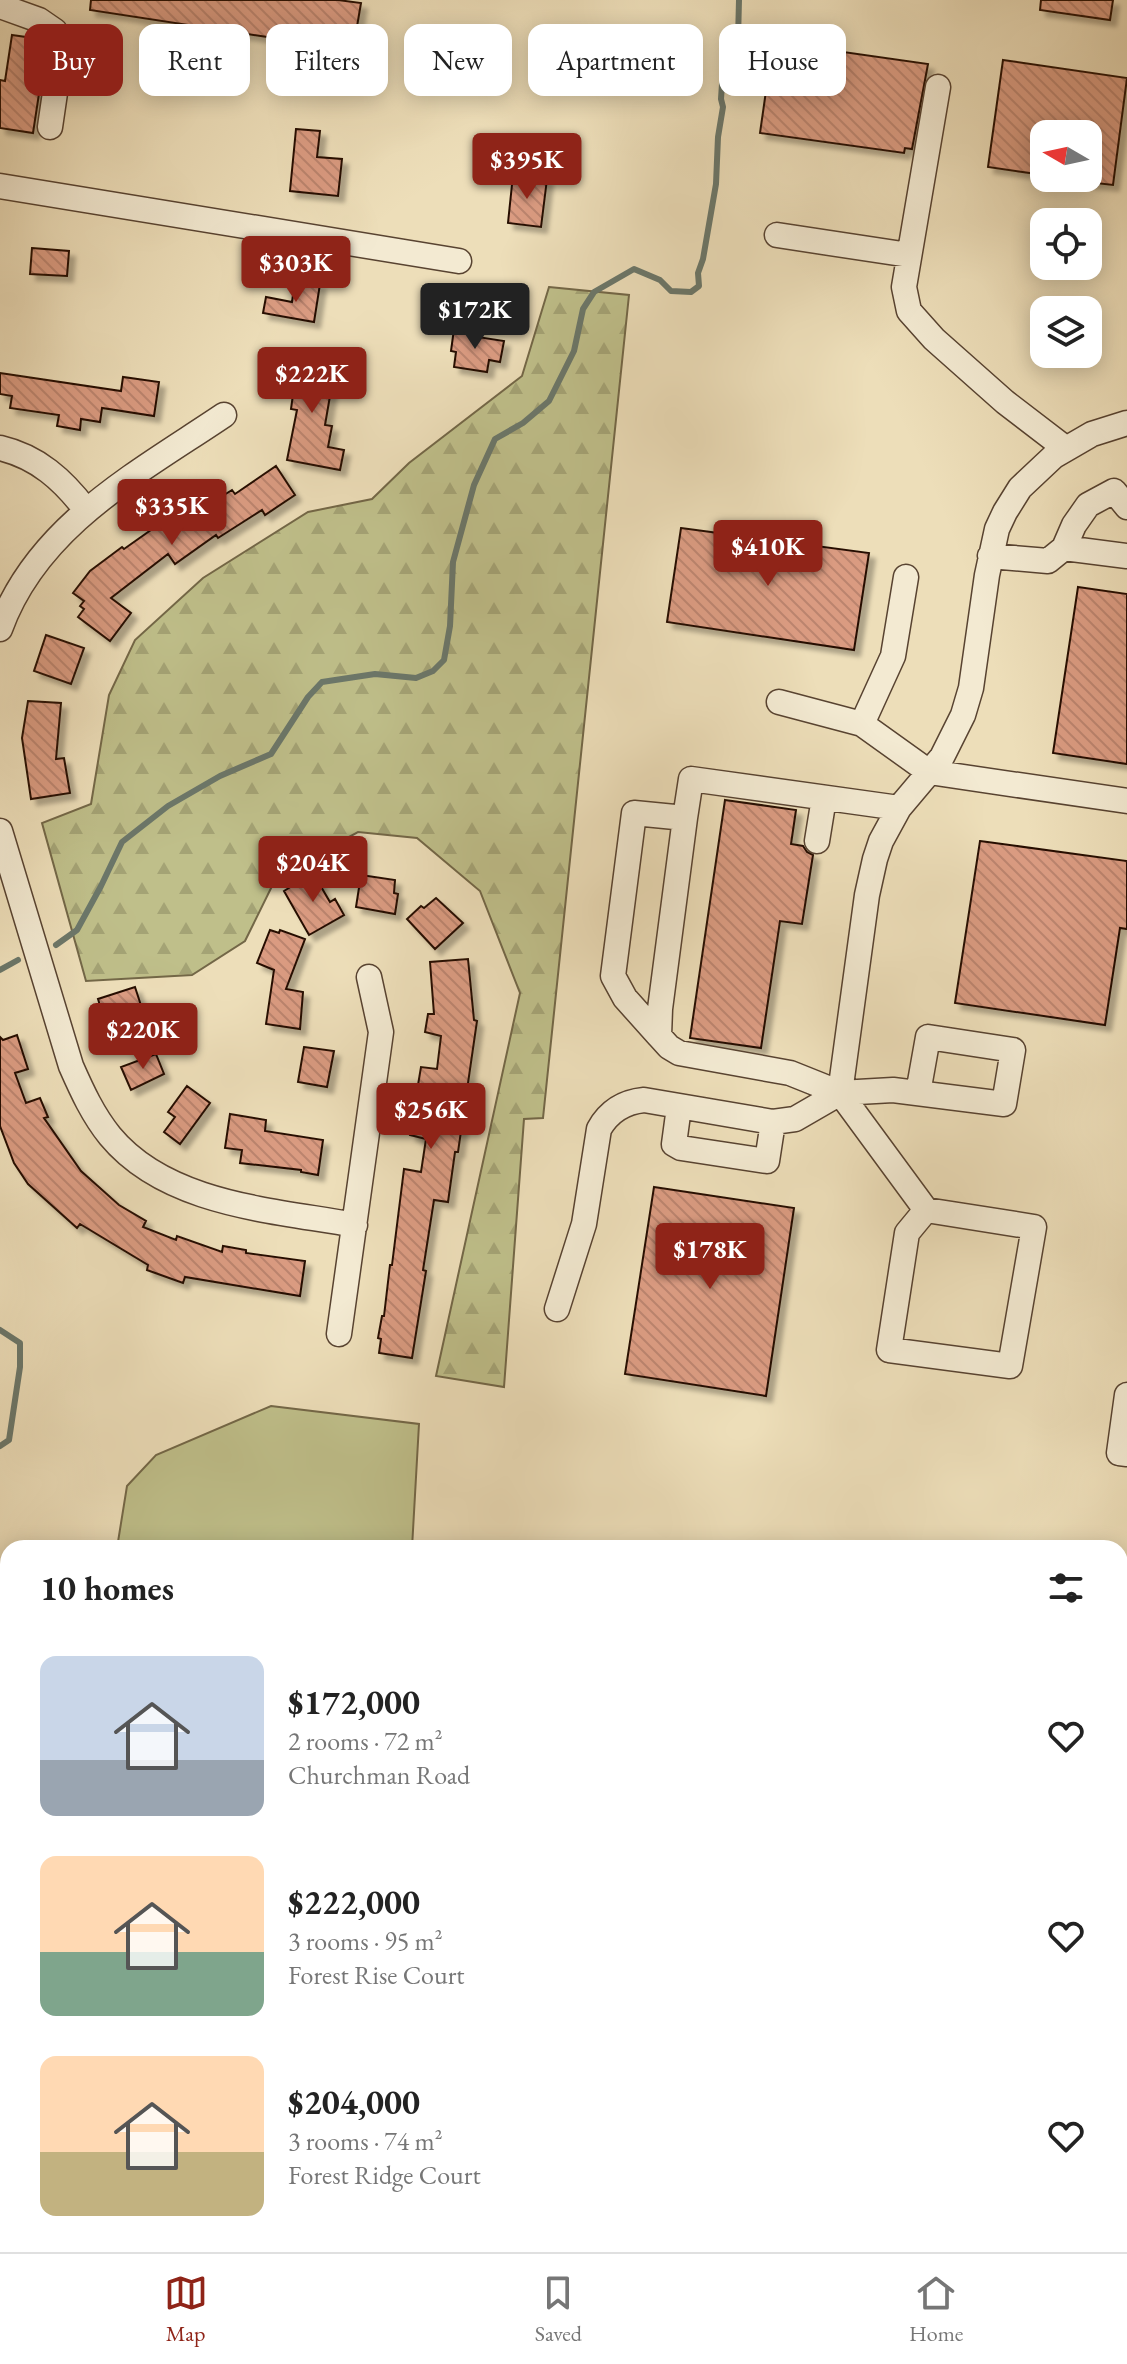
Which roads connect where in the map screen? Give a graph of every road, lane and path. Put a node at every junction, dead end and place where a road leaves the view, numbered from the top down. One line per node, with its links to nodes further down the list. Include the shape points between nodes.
1 (0, 6): 3 (street, via 39,20 55,31 62,45)
2 (938, 87): 6 (street)
3 (50, 127)
4 (0, 186): 7 (street)
5 (777, 235): 6 (street)
6 (909, 255): 11 (street, via 904,287 916,320 1005,402)
7 (459, 261)
8 (224, 415): 13 (street)
9 (1127, 423): 11 (street)
10 (0, 448): 13 (street, via 45,468)
11 (1065, 448): 15 (street, via 1020,488 1005,512)
12 (1127, 507): 14 (street, via 1114,491 1088,505)
13 (86, 510): 18 (street, via 31,571)
14 (1064, 548): 15 (street, via 1048,561); 16 (street)
15 (990, 556): 21 (street, via 966,706 942,757)
16 (1127, 556)
17 (906, 577): 20 (street, via 893,656)
18 (0, 629)
19 (779, 702): 20 (street)
20 (862, 724): 21 (street)
21 (929, 772): 23 (street); 24 (street)
22 (824, 798): 24 (street); 25 (street, via 691,779); 27 (street)
23 (1127, 801)
24 (899, 808): 30 (street, via 870,877)
25 (685, 818): 29 (street); 29 (street, via 634,813 613,976)
26 (0, 831): 35 (street, via 71,1066 112,1138 159,1177 192,1192)
27 (817, 841)
28 (369, 977): 35 (street, via 381,1032)
29 (659, 1036): 30 (street, via 679,1053 790,1073)
30 (840, 1093): 31 (street); 33 (street, via 795,1119); 34 (street)
31 (918, 1093)
32 (679, 1107): 33 (street); 33 (street, via 674,1144 681,1148 767,1161); 36 (street, via 636,1101 605,1118 584,1224)
33 (773, 1122)
34 (926, 1210): 34 (street, via 907,1233 889,1350 1010,1366 1034,1227)
35 (355, 1225): 37 (street)
36 (557, 1309)
37 (339, 1334)
38 (1127, 1395): 39 (street, via 1119,1453)
39 (1127, 1454)

